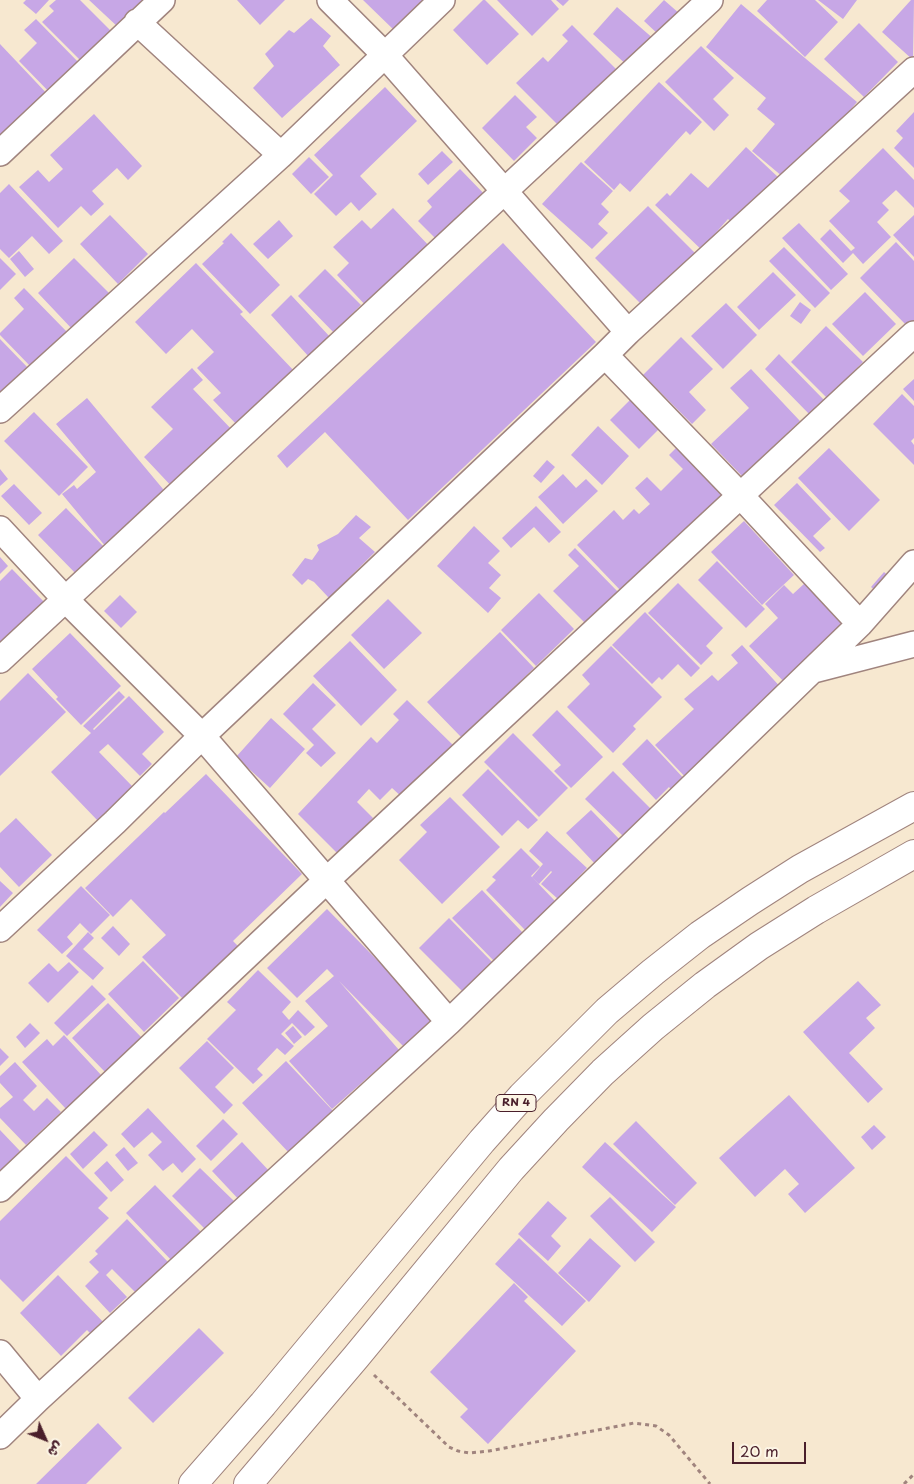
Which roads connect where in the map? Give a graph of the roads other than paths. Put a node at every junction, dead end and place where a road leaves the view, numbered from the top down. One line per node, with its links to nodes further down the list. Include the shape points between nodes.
1 (162, 0): 5 (street)
2 (330, 0): 6 (street)
3 (442, 0): 6 (street)
4 (710, 0): 10 (street)
5 (137, 22): 8 (street); 9 (street)
6 (384, 54): 9 (street); 10 (street)
7 (914, 70): 11 (street)
8 (0, 153)
9 (281, 155): 14 (street)
10 (505, 192): 11 (street); 18 (street)
11 (628, 332): 13 (street)
12 (914, 334): 15 (street)
13 (606, 355): 15 (street); 23 (street)
14 (0, 410)
15 (740, 495): 19 (street); 26 (street)
16 (0, 530): 18 (street)
17 (914, 563): 19 (street)
18 (66, 600): 21 (street); 23 (street)
19 (860, 624): 22 (street)
20 (914, 644): 22 (street)
21 (0, 660)
22 (812, 671): 28 (street)
23 (202, 736): 26 (street); 27 (street)
24 (914, 806): 33 (main road, RN 4, via 800,869 750,901 700,935 607,1011 482,1141)
25 (914, 854): 34 (main road, via 759,946 660,1022 603,1072 511,1169)
26 (327, 880): 28 (street); 29 (street)
27 (0, 929)
28 (449, 1022): 31 (street)
29 (0, 1189)
30 (0, 1353): 31 (street)
31 (38, 1399): 32 (street)
32 (0, 1436)
33 (193, 1484)
34 (248, 1484)

